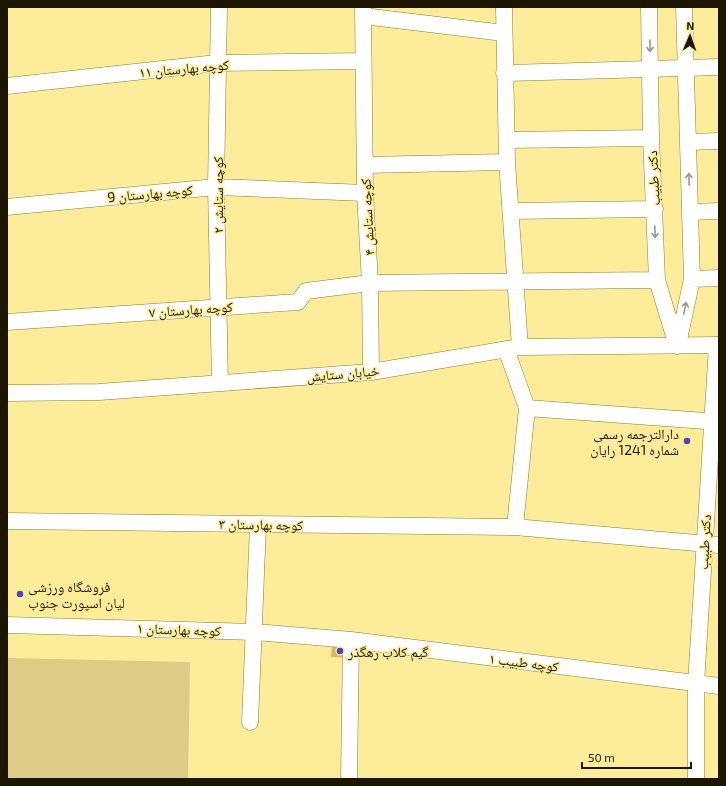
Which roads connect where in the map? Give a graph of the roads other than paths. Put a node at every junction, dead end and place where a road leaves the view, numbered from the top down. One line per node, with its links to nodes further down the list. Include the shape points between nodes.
1 (219, 7): 8 (street, کوچه ستایش ۲)
2 (504, 7): 6 (street)
3 (650, 7): 11 (street, دکتر طبیب, one-way to 11)
4 (684, 7): 10 (street)
5 (363, 12): 6 (street); 7 (street, کوچه ستایش ۴)
6 (504, 33): 12 (street)
7 (363, 61): 8 (street, کوچه بهارستان ۱۱); 19 (street, کوچه ستایش ۴)
8 (217, 63): 13 (street, کوچه بهارستان ۱۱); 20 (street, کوچه ستایش ۲)
9 (719, 67): 10 (street)
10 (686, 69): 11 (street); 17 (street)
11 (650, 70): 12 (street); 14 (street, دکتر طبیب)
12 (504, 73): 15 (street)
13 (7, 86)
14 (651, 138): 15 (street); 23 (street, دکتر طبیب)
15 (507, 140): 18 (street)
16 (719, 141): 17 (street)
17 (688, 142): 26 (street, one-way to 17)
18 (507, 162): 19 (street); 24 (street)
19 (365, 165): 21 (street, کوچه ستایش ۴)
20 (216, 187): 21 (street, کوچه بهارستان 9); 22 (street, کوچه بهارستان 9); 32 (street, کوچه ستایش ۲)
21 (365, 193): 31 (street, کوچه ستایش ۴)
22 (7, 207)
23 (655, 209): 24 (street); 30 (street, دکتر طبیب, one-way to 30)
24 (511, 211): 29 (street)
25 (719, 211): 26 (street)
26 (690, 212): 28 (street)
27 (719, 278): 28 (street)
28 (692, 279): 35 (street, one-way to 28)
29 (516, 280): 30 (street, کوچه بهارستان ۷); 31 (street, کوچه بهارستان ۷); 36 (street)
30 (657, 280): 35 (street, دکتر طبیب)
31 (370, 283): 32 (street, کوچه بهارستان ۷, via 306,291 298,302); 37 (street, کوچه ستایش ۴)
32 (218, 308): 33 (street, کوچه بهارستان ۷); 38 (street, کوچه ستایش ۲)
33 (7, 322)
34 (718, 345): 35 (street, دکتر طبیب); 41 (street, دکتر طبیب)
35 (677, 346): 36 (street, خیابان ستایش)
36 (513, 348): 37 (street, خیابان ستایش); 40 (street)
37 (371, 372): 38 (street, خیابان ستایش)
38 (220, 383): 39 (street, خیابان ستایش, via 99,392)
39 (7, 392)
40 (527, 408): 41 (street); 44 (street)
41 (715, 422): 45 (street, دکتر طبیب)
42 (7, 521): 43 (street, کوچه بهارستان ۳)
43 (258, 525): 44 (street, کوچه بهارستان ۳); 47 (street)
44 (515, 527): 45 (street, کوچه بهارستان ۳)
45 (712, 545): 49 (street, دکتر طبیب)
46 (7, 625): 47 (street, کوچه بهارستان ۱)
47 (255, 632): 48 (street, کوچه بهارستان ۱); 51 (street)
48 (351, 640): 49 (street, کوچه طبیب ۱); 52 (street)
49 (696, 684): 50 (street, کوچه طبیب ۱); 53 (street, دکتر طبیب)
50 (719, 686)
51 (250, 722)
52 (349, 779)
53 (696, 779)

